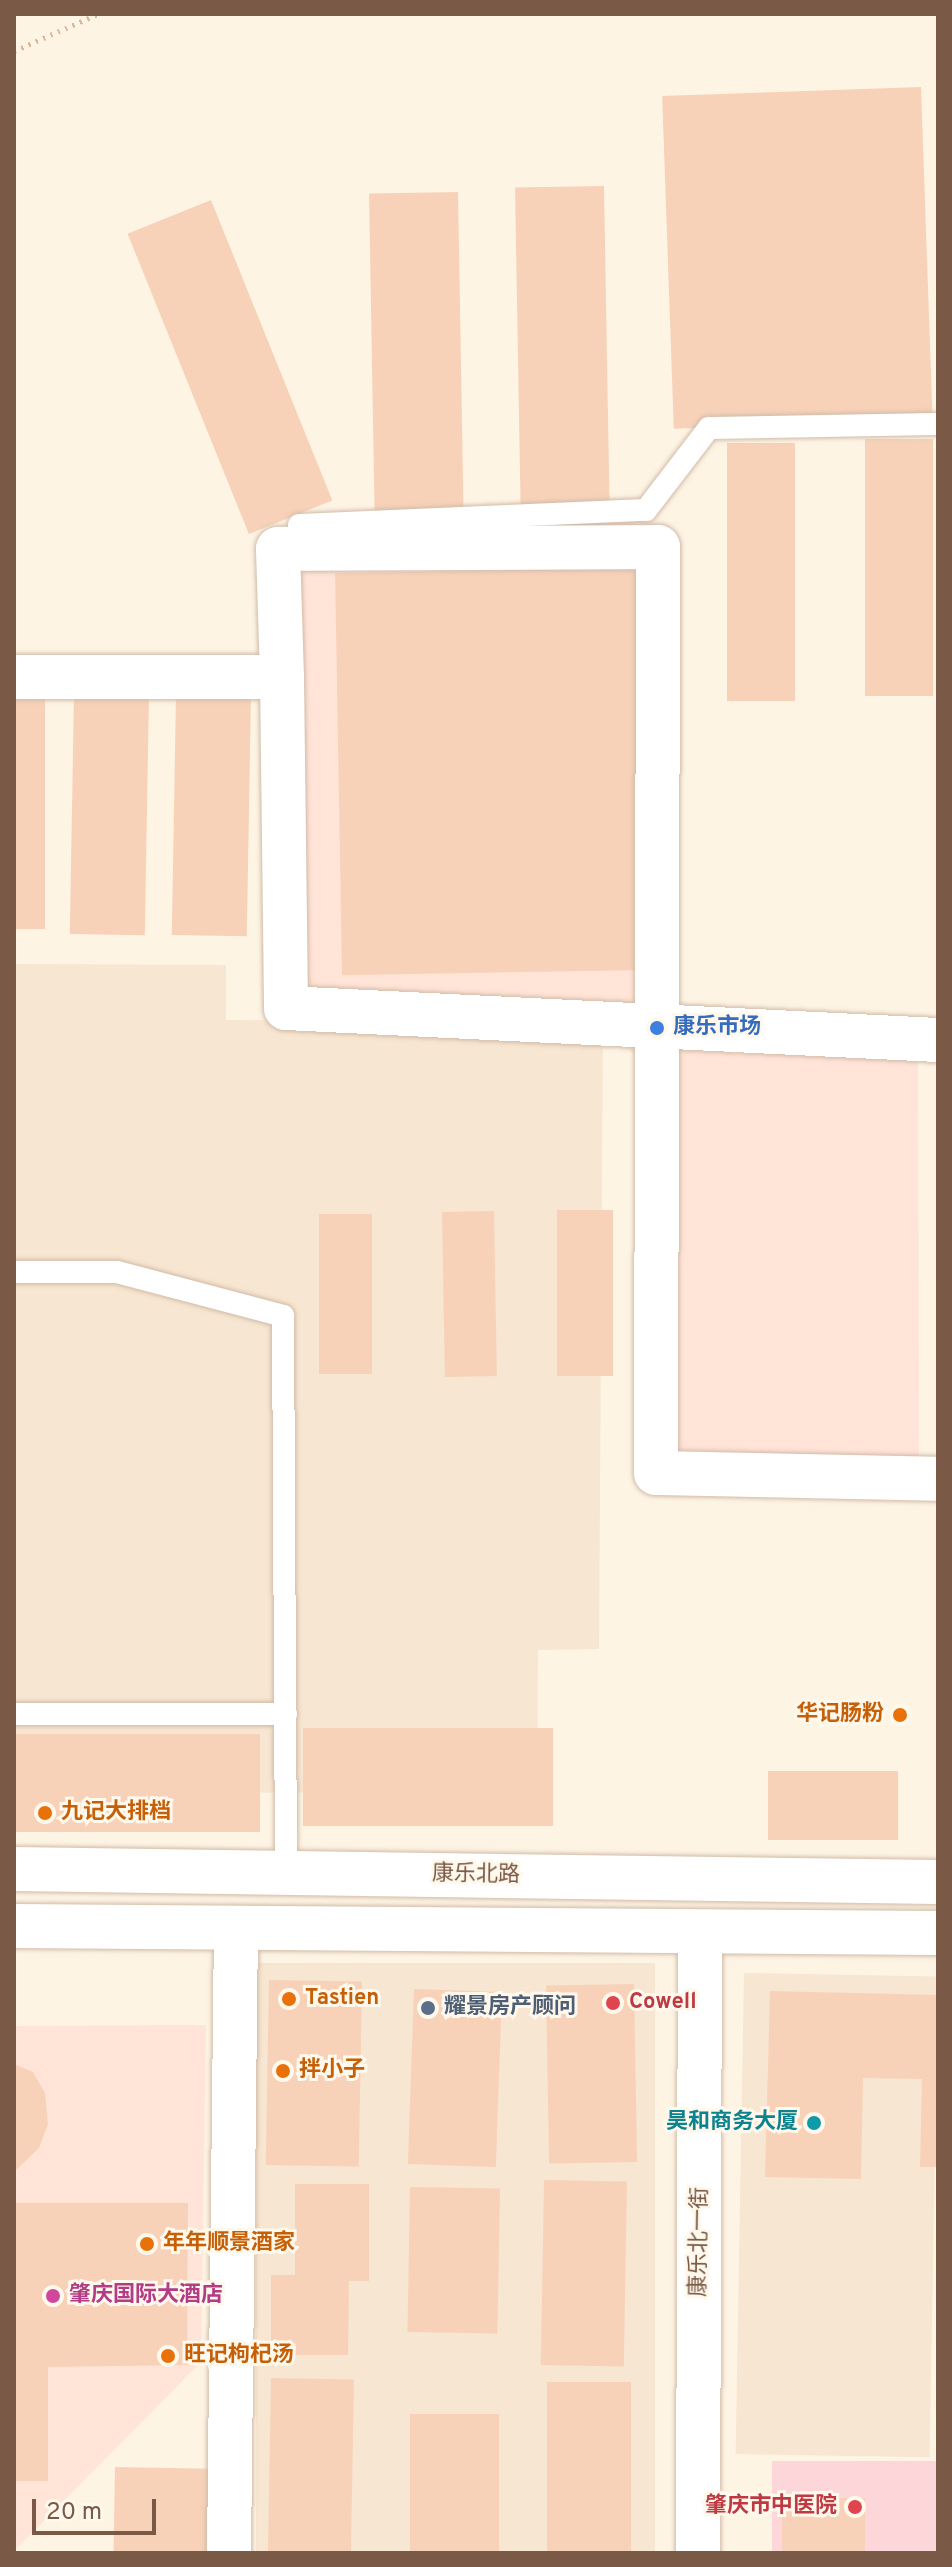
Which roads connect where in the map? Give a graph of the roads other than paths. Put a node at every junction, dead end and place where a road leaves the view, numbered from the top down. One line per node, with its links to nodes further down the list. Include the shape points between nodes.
1 (938, 424): 2 (lane, via 709,428 646,510)
2 (299, 525)
3 (14, 677): 4 (street)
4 (282, 677): 5 (street, via 286,1008); 5 (street, via 278,549 658,547)
5 (662, 1023): 6 (street); 8 (street, via 656,1473)
6 (938, 1040)
7 (14, 1272): 10 (lane, via 117,1272 283,1316)
8 (938, 1479)
9 (14, 1714): 10 (lane)
10 (286, 1714): 12 (lane)
11 (14, 1869): 12 (street, 康乐北路)
12 (286, 1873): 13 (street, 康乐北路)
13 (938, 1882)
14 (14, 1926): 15 (street)
15 (236, 1929): 16 (street); 18 (street)
16 (700, 1932): 17 (street); 19 (street, 康乐北一街)
17 (938, 1933)
18 (229, 2553)
19 (698, 2553)

